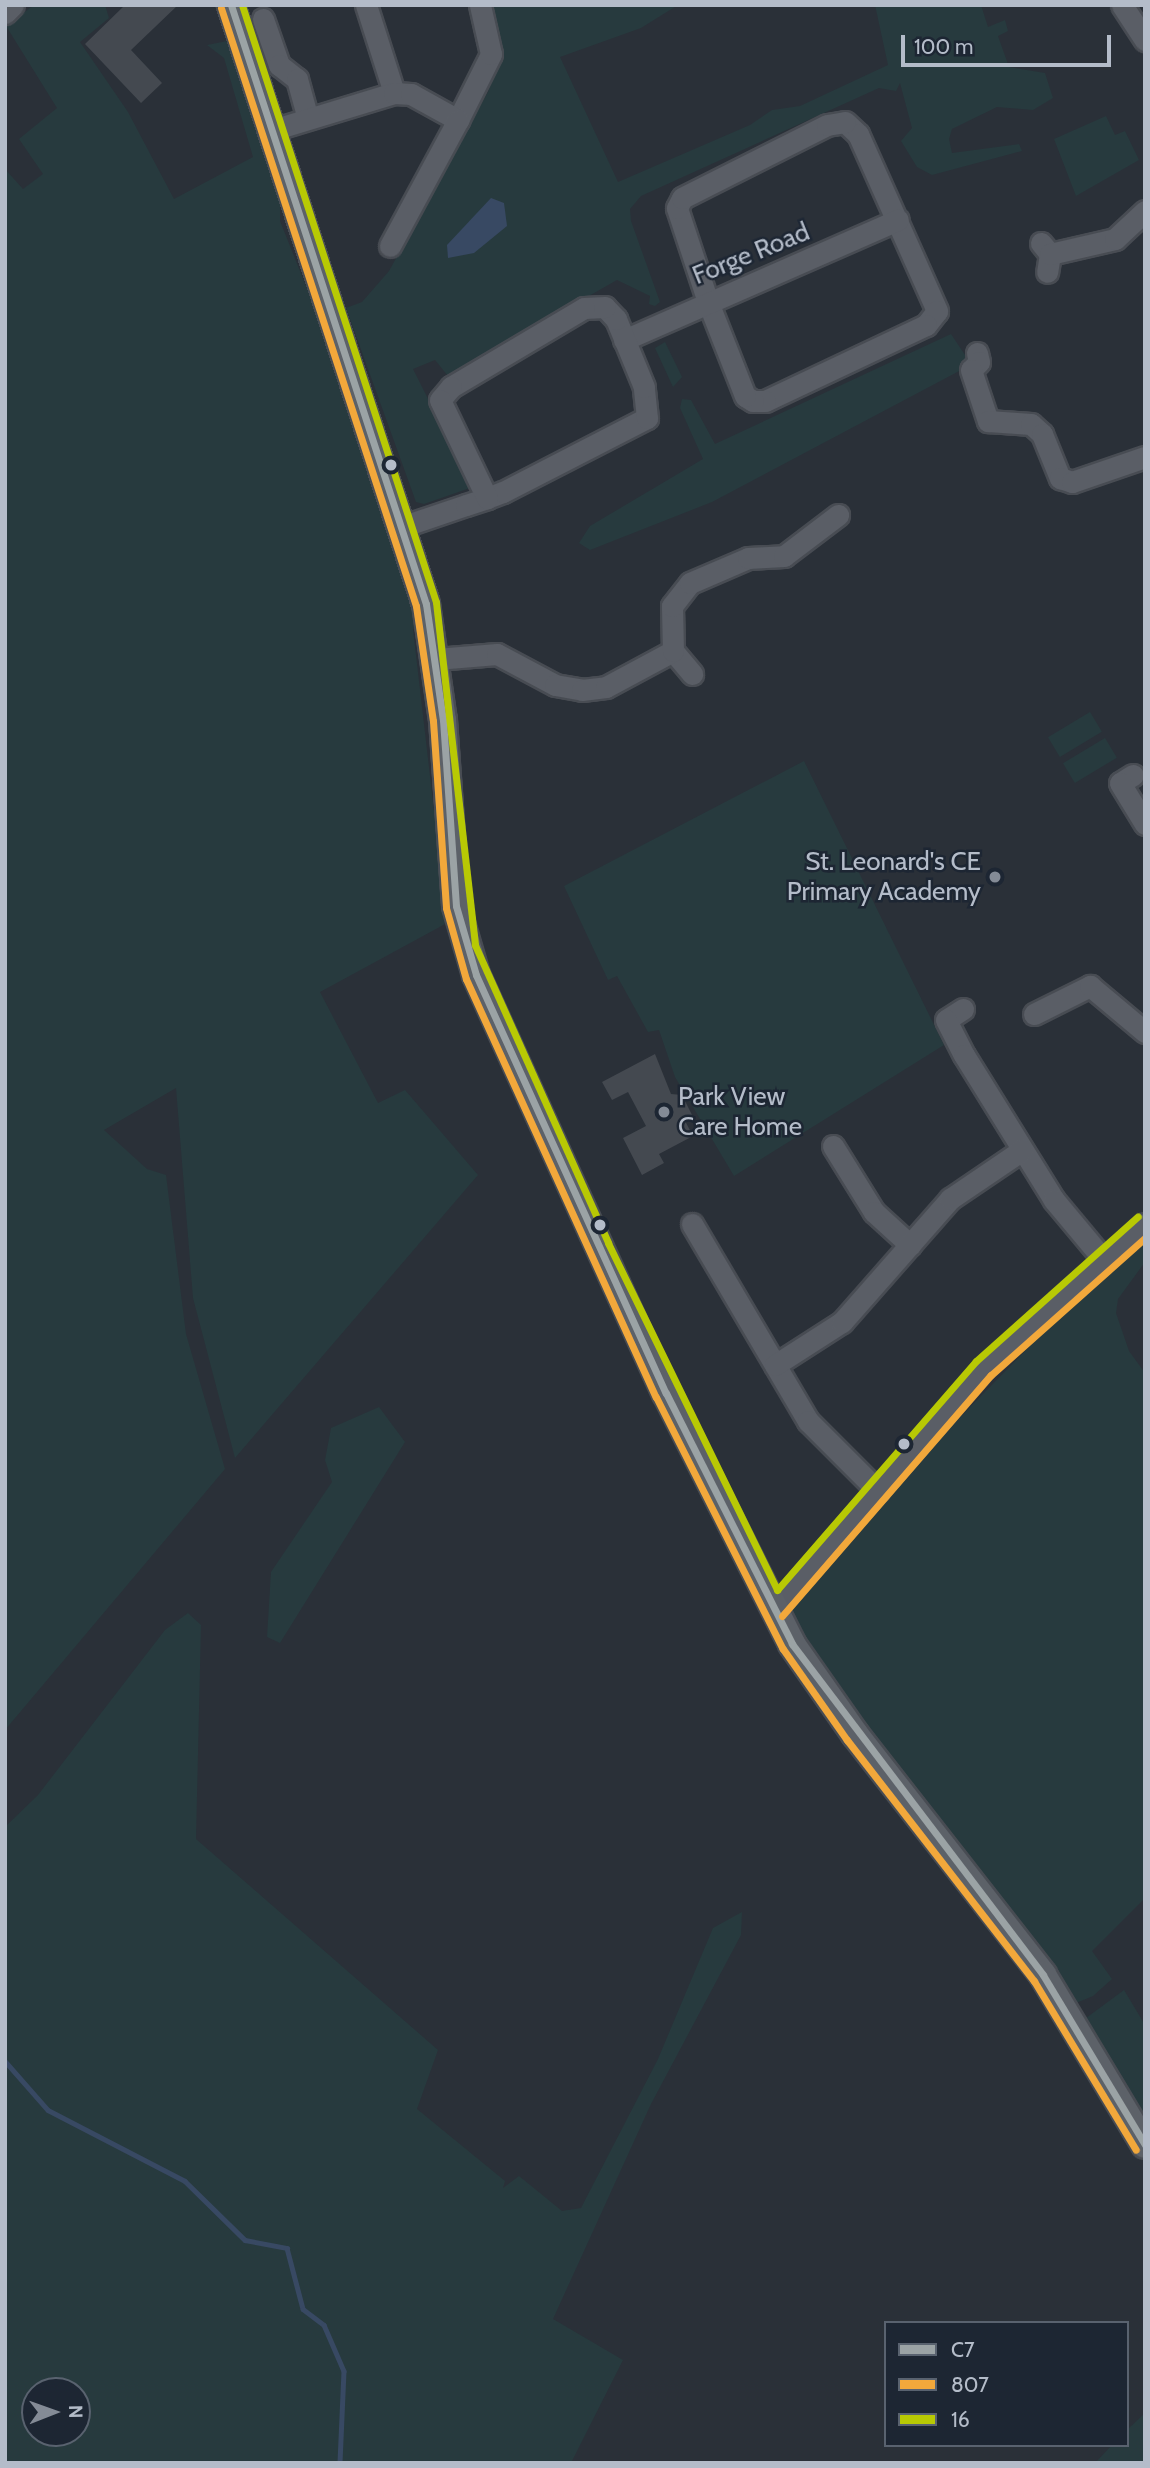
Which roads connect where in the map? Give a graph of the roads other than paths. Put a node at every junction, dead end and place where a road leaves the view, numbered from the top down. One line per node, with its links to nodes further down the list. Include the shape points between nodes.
1 (13, 5): 6 (street)
2 (231, 5): 12 (main road)
3 (366, 5): 9 (street)
4 (480, 5): 11 (street, via 491,54)
5 (1126, 6): 8 (street)
6 (5, 13)
7 (263, 19): 10 (street, via 279,65 297,79)
8 (1145, 40)
9 (394, 93): 10 (street); 11 (street, via 411,94)
10 (308, 119): 12 (street)
11 (458, 120): 15 (street)
12 (269, 131): 23 (main road)
13 (1145, 211): 16 (street, via 1115,239)
14 (898, 220): 17 (street, Forge Road); 17 (street, via 858,134 845,122 827,125 682,198 677,223); 17 (street, via 937,304 934,320 765,401 745,396)
15 (390, 246)
16 (1046, 257)
17 (708, 302): 18 (street, Forge Road)
18 (624, 340): 21 (street, via 645,387 647,418); 21 (street, via 606,307 584,308 445,393 440,400 450,430)
19 (977, 353): 20 (street, via 979,362 971,370 988,421 1031,424 1042,434 1060,478 1072,482)
20 (1145, 457)
21 (487, 498): 23 (street)
22 (838, 515): 24 (street, via 784,556 748,558 686,586 672,606)
23 (404, 526): 25 (main road)
24 (673, 651): 25 (street, via 606,687 582,691 555,685 498,654); 26 (street)
25 (436, 659): 40 (main road, via 456,906 466,948 603,1259)
26 (692, 674)
27 (1133, 775): 28 (street, via 1120,783)
28 (1145, 824)
29 (963, 1009): 33 (street, via 946,1020 973,1085)
30 (1034, 1014): 31 (street, via 1090,986)
31 (1145, 1032)
32 (833, 1146): 36 (street, via 853,1159 874,1212)
33 (1022, 1150): 36 (street, via 959,1192); 37 (street, via 1054,1200)
34 (692, 1224): 38 (street, via 718,1247)
35 (1145, 1224): 37 (street)
36 (910, 1245): 38 (street, via 842,1322)
37 (1104, 1259): 39 (street, via 984,1368)
38 (775, 1365): 39 (street, via 818,1434)
39 (878, 1491): 40 (street)
40 (774, 1609): 41 (main road, via 827,1696 1043,1975)
41 (1145, 2145)

